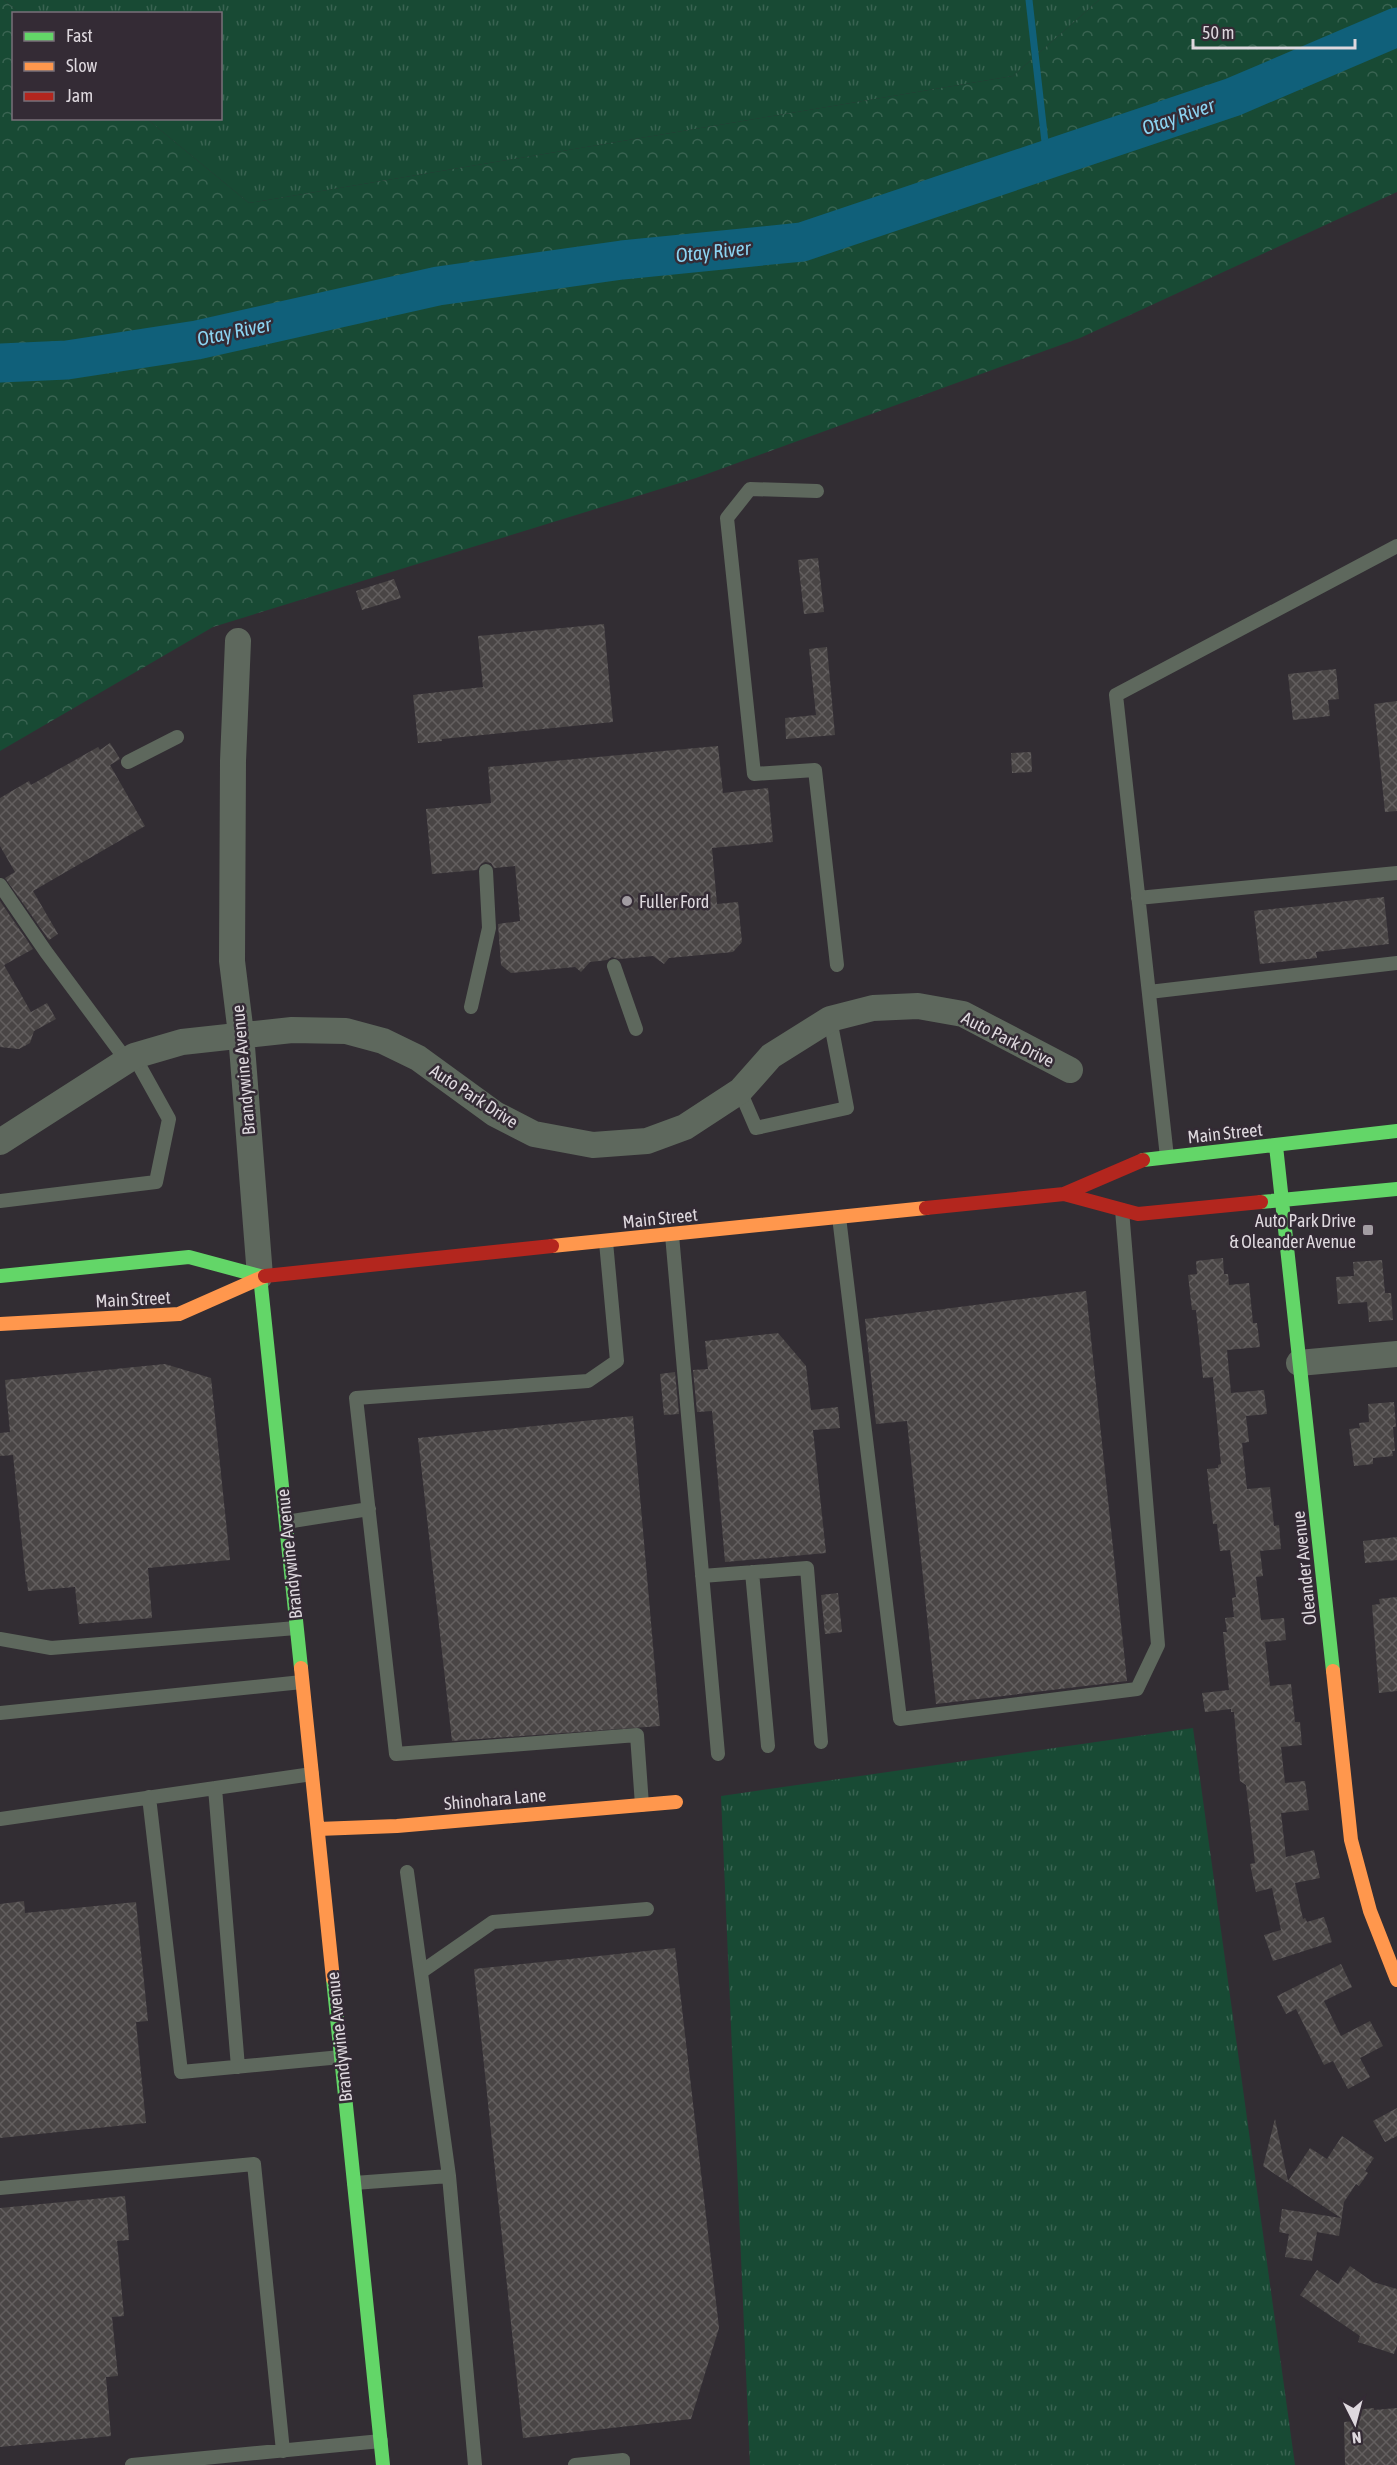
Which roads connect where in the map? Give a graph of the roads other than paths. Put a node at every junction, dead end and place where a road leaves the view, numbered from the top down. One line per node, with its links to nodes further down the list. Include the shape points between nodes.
1 (817, 491): 11 (lane, via 750,489 727,518 754,774 815,770)
2 (1397, 546): 9 (lane, via 1116,695)
3 (238, 641): 17 (street, Brandywine Avenue, via 232,961)
4 (177, 737): 5 (lane)
5 (128, 762)
6 (486, 871): 14 (lane, via 489,928)
7 (1397, 873): 9 (lane)
8 (0, 885): 18 (lane, via 46,952)
9 (1138, 898): 13 (lane)
10 (1397, 963): 13 (lane)
11 (837, 965)
12 (614, 966): 16 (lane)
13 (1149, 992): 24 (lane)
14 (471, 1008)
15 (830, 1019): 19 (street, Auto Park Drive, via 873,1008 918,1006 963,1014); 20 (street, Auto Park Drive, via 771,1056); 20 (lane, via 847,1108 756,1128)
16 (636, 1029)
17 (241, 1034): 18 (street, Auto Park Drive, via 182,1042); 20 (street, Auto Park Drive, via 328,1029 383,1041 418,1058 495,1114 534,1134 593,1145 647,1140 685,1127); 34 (street, Brandywine Avenue)
18 (130, 1058): 22 (street, Auto Park Drive); 28 (lane, via 169,1119 156,1182)
19 (1070, 1070)
20 (740, 1091)
21 (1397, 1131): 23 (street, Main Street)
22 (0, 1142)
23 (1276, 1146): 24 (street, Main Street); 27 (street, Oleander Avenue)
24 (1167, 1157): 26 (street, Main Street, via 1139,1160)
25 (1397, 1189): 27 (street, Main Street)
26 (1064, 1194): 29 (street, Main Street); 30 (street, Main Street)
27 (1282, 1200): 29 (street, Main Street, via 1138,1214); 37 (street, Oleander Avenue)
28 (0, 1201)
29 (1122, 1210): 30 (lane, via 1158,1645 1137,1689 900,1719)
30 (839, 1217): 31 (street, Main Street)
31 (672, 1235): 32 (street, Main Street); 41 (lane)
32 (606, 1242): 34 (street, Main Street); 38 (lane, via 617,1361 588,1381 356,1398)
33 (0, 1276): 34 (street, Main Street, via 189,1257)
34 (260, 1276): 35 (street, Main Street, via 179,1314); 39 (street, Brandywine Avenue)
35 (0, 1324)
36 (1397, 1354): 37 (street)
37 (1299, 1363): 59 (street, Oleander Avenue, via 1351,1840 1362,1889)
38 (369, 1509): 39 (lane); 53 (lane, via 396,1754 637,1735)
39 (286, 1522): 42 (street, Brandywine Avenue)
40 (752, 1572): 41 (lane); 46 (lane, via 807,1568); 47 (lane)
41 (702, 1576): 48 (lane)
42 (297, 1628): 43 (lane, via 51,1648); 44 (street, Brandywine Avenue)
43 (0, 1639)
44 (302, 1682): 45 (lane); 49 (street, Brandywine Avenue)
45 (0, 1713)
46 (821, 1742)
47 (768, 1746)
48 (718, 1754)
49 (312, 1774): 50 (lane); 55 (street, Brandywine Avenue)
50 (215, 1788): 51 (lane); 61 (lane)
51 (149, 1797): 54 (lane); 61 (lane, via 182,2072)
52 (676, 1802): 53 (street, Shinohara Lane)
53 (642, 1804): 55 (street, Shinohara Lane, via 396,1826)
54 (0, 1818)
55 (318, 1828): 60 (street, Brandywine Avenue)
56 (407, 1872): 58 (lane)
57 (647, 1909): 58 (lane, via 493,1922)
58 (421, 1972): 62 (lane)
59 (1397, 1980)
60 (341, 2057): 61 (lane); 63 (street, Brandywine Avenue)
61 (238, 2067)
62 (449, 2176): 63 (lane); 70 (lane)
63 (354, 2183): 65 (street, Brandywine Avenue)
64 (0, 2188): 66 (lane, via 254,2164)
65 (381, 2441): 66 (lane); 69 (street, Brandywine Avenue)
66 (283, 2451): 67 (lane)
67 (216, 2461): 68 (lane)
68 (132, 2465)
69 (383, 2465)
70 (476, 2465)
71 (575, 2465): 72 (lane, via 623,2460)
72 (623, 2465)

